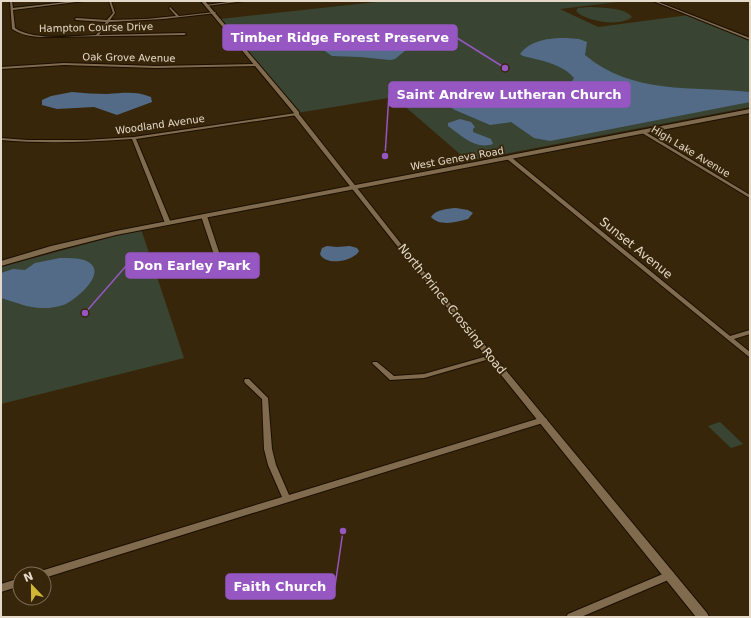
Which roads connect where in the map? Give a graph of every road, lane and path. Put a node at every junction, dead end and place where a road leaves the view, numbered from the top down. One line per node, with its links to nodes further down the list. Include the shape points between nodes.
1 (11, 1): 9 (street, Hampton Course Drive)
2 (83, 1): 9 (street)
3 (110, 1): 13 (street, via 114,12)
4 (203, 1): 7 (street, North Prince Crossing Road)
5 (243, 1): 7 (street)
6 (654, 1): 16 (street)
7 (207, 5): 10 (street, North Prince Crossing Road)
8 (170, 8): 11 (street)
9 (11, 9): 15 (street, Hampton Course Drive, via 13,28 21,33 41,36)
10 (215, 13): 11 (street); 17 (street, North Prince Crossing Road)
11 (178, 17): 13 (street)
12 (76, 19): 13 (street)
13 (109, 20): 15 (street)
14 (184, 34): 15 (street, Hampton Course Drive)
15 (97, 36)
16 (750, 39)
17 (257, 65): 18 (street, Oak Grove Avenue, via 156,67 66,64); 20 (street, North Prince Crossing Road, via 297,112)
18 (1, 68)
19 (750, 112): 21 (main road, West Geneva Road)
20 (296, 114): 22 (street, Woodland Avenue); 25 (street, North Prince Crossing Road)
21 (643, 132): 24 (main road, West Geneva Road); 26 (street, High Lake Avenue)
22 (134, 138): 23 (street, Woodland Avenue, via 34,141); 28 (street)
23 (1, 139)
24 (508, 158): 25 (main road, West Geneva Road); 32 (street, Sunset Avenue)
25 (354, 187): 27 (main road, West Geneva Road); 34 (street, North Prince Crossing Road)
26 (750, 197)
27 (204, 216): 28 (main road, West Geneva Road); 30 (street)
28 (168, 223): 29 (main road, West Geneva Road, via 79,242)
29 (1, 264)
30 (224, 276)
31 (750, 332): 32 (street)
32 (729, 338): 33 (street, Sunset Avenue)
33 (750, 355)
34 (491, 357): 35 (street, via 424,376 392,378); 37 (street, North Prince Crossing Road)
35 (375, 363)
36 (247, 381): 38 (street, via 265,398 268,449)
37 (543, 420): 38 (street); 40 (street, North Prince Crossing Road)
38 (286, 498): 39 (street)
39 (52, 571)
40 (670, 576): 43 (street); 44 (street, North Prince Crossing Road)
41 (12, 585): 42 (street)
42 (1, 588)
43 (571, 617)
44 (703, 617)

